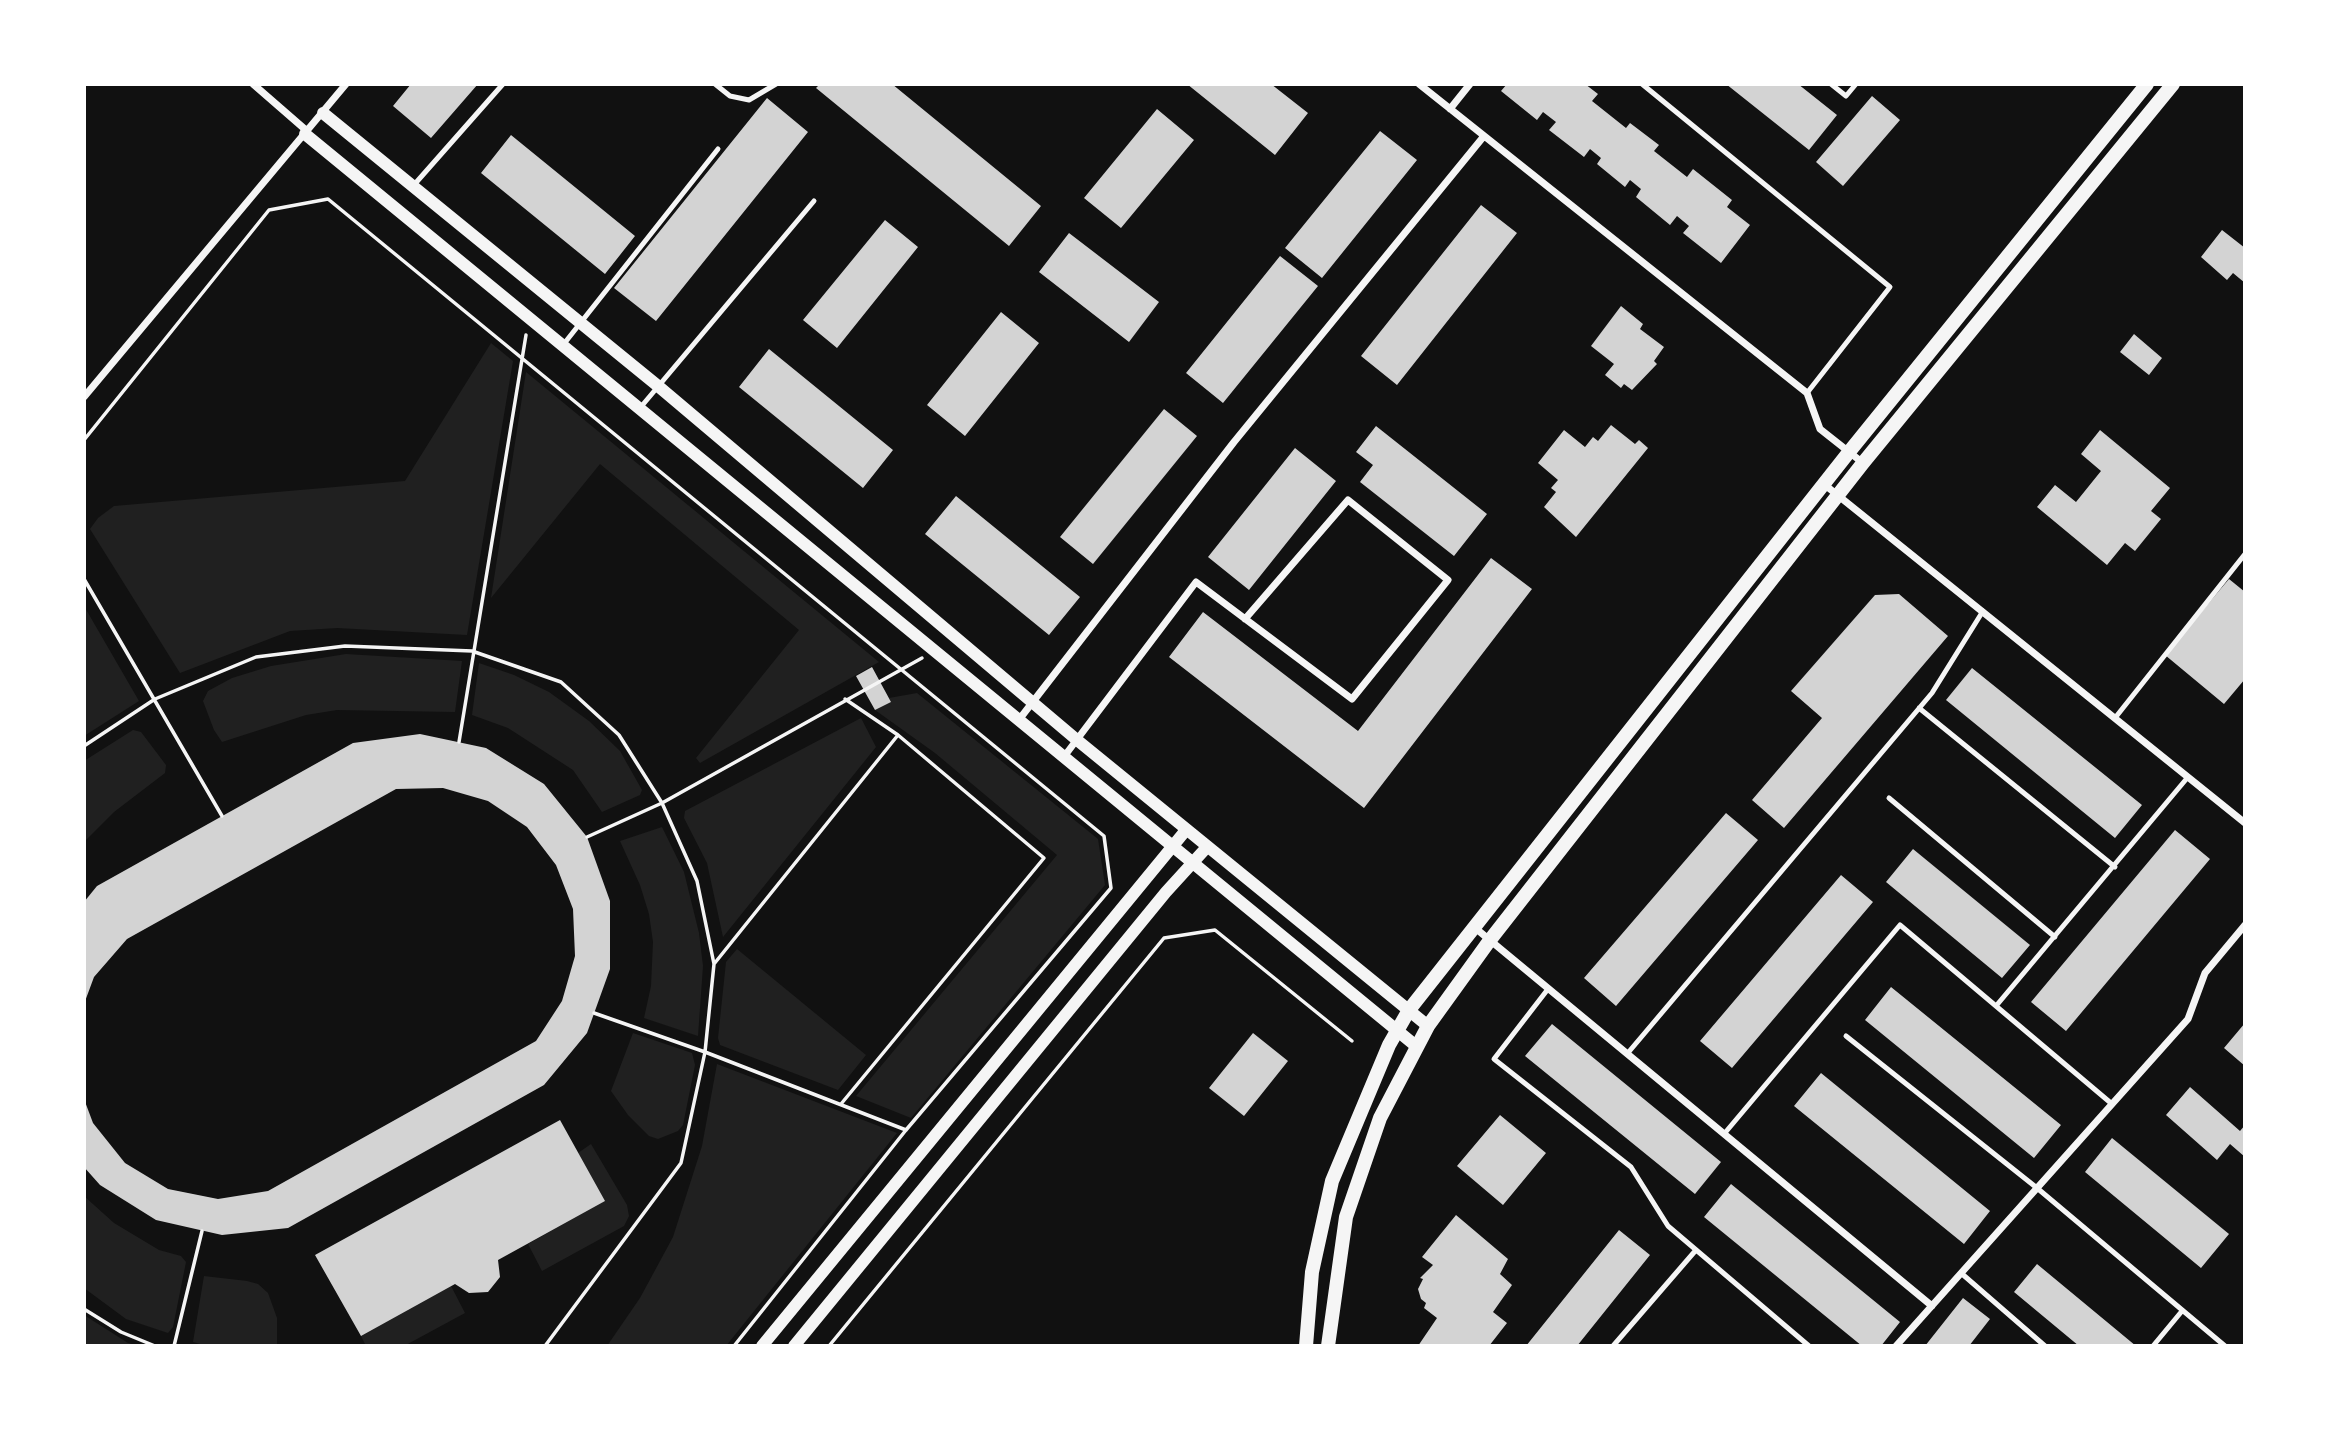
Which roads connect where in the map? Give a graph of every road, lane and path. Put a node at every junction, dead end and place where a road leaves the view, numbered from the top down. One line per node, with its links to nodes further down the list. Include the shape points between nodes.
1 (253, 84): 15 (street)
2 (346, 84): 14 (street)
3 (503, 84): 18 (lane)
4 (715, 84): 5 (lane, via 730,96 749,100)
5 (776, 84)
6 (1419, 84): 13 (street)
7 (1470, 84): 13 (street)
8 (1642, 84): 25 (lane, via 1890,287)
9 (1831, 84): 10 (lane, via 1846,96)
10 (1856, 84)
11 (2147, 84): 29 (main road)
12 (2173, 84): 30 (main road)
13 (1450, 109): 16 (street)
14 (323, 113): 15 (street); 18 (street)
15 (306, 133): 20 (street); 26 (street)
16 (1484, 136): 25 (street); 42 (street, via 1234,442)
17 (718, 149): 21 (lane)
18 (413, 186): 21 (street)
19 (814, 201): 24 (lane)
20 (529, 316): 22 (street); 23 (path)
21 (581, 324): 22 (lane); 24 (street)
22 (563, 345): 27 (street)
23 (522, 359): 28 (path, via 328,199 268,210); 37 (path); 39 (path)
24 (658, 386): 27 (lane); 42 (street)
25 (1807, 393): 29 (street, via 1820,429)
26 (84, 397)
27 (640, 408): 38 (street)
28 (84, 440)
29 (1849, 452): 30 (street); 31 (main road)
30 (1863, 463): 32 (main road)
31 (1825, 485): 32 (street); 62 (main road)
32 (1838, 496): 35 (street); 65 (main road)
33 (2244, 556): 44 (lane)
34 (84, 579): 40 (path)
35 (1983, 611): 43 (lane); 44 (street)
36 (1245, 619): 36 (street, via 1352,699 1448,580 1348,499); 47 (street, via 1196,582)
37 (472, 651): 40 (path, via 345,646 256,657); 48 (path); 53 (path, via 561,682 619,735)
38 (933, 652): 39 (path); 45 (street)
39 (902, 669): 41 (path); 80 (path, via 1104,836 1111,888)
40 (155, 699): 49 (path); 54 (path)
41 (845, 699): 46 (path); 53 (path)
42 (1033, 702): 45 (street); 47 (street)
43 (1919, 708): 61 (lane); 77 (lane)
44 (2115, 718): 51 (street)
45 (1018, 722): 50 (street)
46 (898, 735): 66 (path); 78 (path, via 1044,858)
47 (1077, 740): 50 (street); 56 (street)
48 (459, 742)
49 (84, 746)
50 (1063, 759): 59 (street)
51 (2188, 777): 55 (street); 61 (lane)
52 (1889, 798): 64 (lane)
53 (662, 803): 57 (path); 66 (path, via 697,881)
54 (222, 816)
55 (2245, 824)
56 (1186, 830): 58 (street); 59 (street)
57 (587, 837)
58 (1207, 847): 60 (street); 69 (street)
59 (1172, 848): 60 (street); 82 (street)
60 (1192, 864): 72 (street); 83 (street)
61 (2115, 867): 64 (lane)
62 (1473, 926): 65 (street); 69 (main road)
63 (2245, 926): 79 (street, via 2205,973 2188,1019)
64 (2055, 937): 68 (lane)
65 (1490, 940): 67 (street); 71 (main road)
66 (714, 964): 76 (path)
67 (1548, 989): 77 (street); 86 (lane, via 1494,1059 1631,1167 1668,1226)
68 (1996, 1006): 79 (lane); 81 (lane, via 1900,925)
69 (1409, 1010): 71 (street); 72 (main road)
70 (594, 1013): 76 (path)
71 (1428, 1026): 75 (main road)
72 (1397, 1029): 75 (street); 98 (main road, via 1332,1181 1312,1272)
73 (1846, 1036): 84 (lane)
74 (1352, 1041): 97 (path, via 1215,930 1164,938)
75 (1416, 1046): 99 (main road, via 1380,1118 1346,1217)
76 (705, 1052): 78 (path); 93 (path, via 681,1163)
77 (1627, 1054): 81 (street)
78 (841, 1104): 80 (path)
79 (2112, 1104): 84 (street)
80 (906, 1130): 94 (path)
81 (1724, 1134): 88 (street)
82 (929, 1144): 83 (street); 95 (street)
83 (948, 1159): 96 (street)
84 (2038, 1188): 87 (street); 90 (lane)
85 (202, 1231): 92 (path)
86 (1696, 1250): 100 (lane); 101 (lane)
87 (1961, 1273): 88 (street); 103 (lane)
88 (1932, 1306): 102 (street)
89 (84, 1309): 91 (path)
90 (2182, 1311): 104 (lane); 105 (lane)
91 (155, 1346)
92 (174, 1346)
93 (545, 1346)
94 (734, 1346)
95 (762, 1346)
96 (794, 1346)
97 (829, 1346)
98 (1306, 1346)
99 (1328, 1346)
100 (1613, 1346)
101 (1809, 1346)
102 (1896, 1346)
103 (2045, 1346)
104 (2153, 1346)
105 (2225, 1346)

